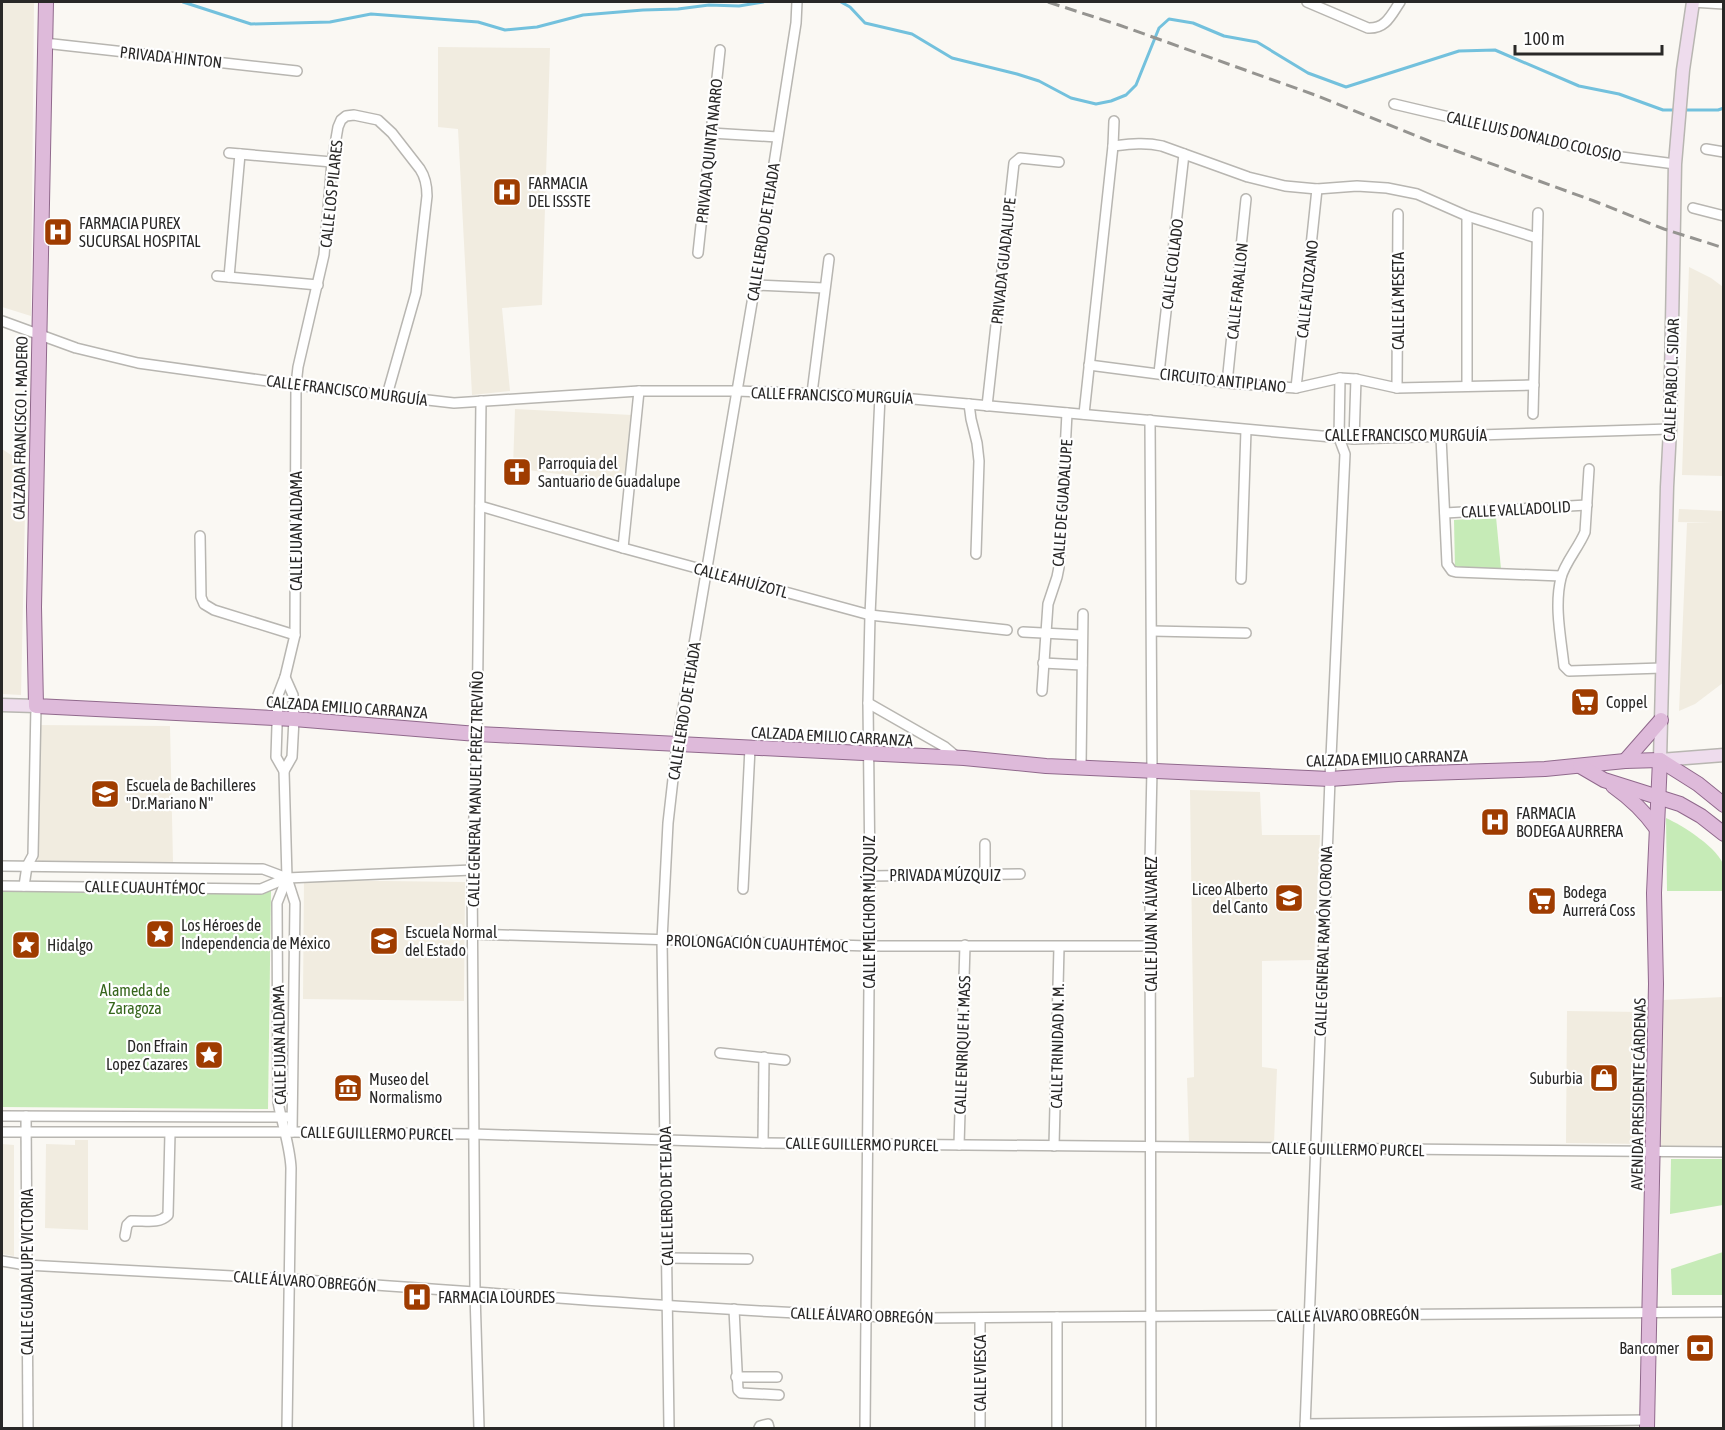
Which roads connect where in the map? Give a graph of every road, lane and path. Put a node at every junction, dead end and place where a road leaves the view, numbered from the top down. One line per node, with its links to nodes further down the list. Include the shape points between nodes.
1 (46, 2): 8 (main road, CALZADA FRANCISCO I. MADERO)
2 (798, 2): 14 (street, CALLE LERDO DE TEJADA)
3 (1307, 2): 4 (street, via 1368,28 1384,24)
4 (1400, 2)
5 (1684, 2): 6 (street)
6 (1693, 2): 7 (street); 23 (street, CALLE PABLO L. SIDAR)
7 (1724, 4)
8 (44, 43): 10 (street, PRIVADA HINTON); 40 (main road, CALZADA FRANCISCO I. MADERO)
9 (720, 50): 13 (street, PRIVADA QUINTA NARRO)
10 (297, 71)
11 (1394, 104): 23 (street, CALLE LUIS DONALDO COLOSIO, via 1614,156)
12 (1114, 121): 15 (street)
13 (711, 133): 14 (street); 32 (street, PRIVADA QUINTA NARRO)
14 (777, 137): 37 (street, CALLE LERDO DE TEJADA)
15 (1113, 146): 20 (street, via 1149,143); 41 (street)
16 (1706, 149): 17 (street)
17 (1724, 152)
18 (229, 153): 19 (street)
19 (240, 154): 21 (street); 35 (street)
20 (1184, 154): 24 (street, via 1248,177); 42 (street, CALLE COLLADO)
21 (332, 162): 36 (street, CALLE LOS PILARES); 54 (street, CALLE LOS PILARES, via 341,120 354,115 386,125 425,177 427,196 416,293)
22 (1059, 162): 58 (street, PRIVADA GUADALUPE, via 1020,158 1014,163)
23 (1675, 164): 63 (street, CALLE PABLO L. SIDAR)
24 (1317, 189): 29 (street, via 1387,188 1417,194); 50 (street, CALLE ALTOZANO)
25 (1246, 199): 45 (street, CALLE FARALLON)
26 (1693, 208): 30 (street)
27 (1538, 213): 31 (street)
28 (1398, 214): 49 (street, CALLE LA MESETA)
29 (1467, 216): 31 (street); 48 (street)
30 (1724, 216)
31 (1537, 238): 47 (street)
32 (698, 253)
33 (829, 259): 38 (street)
34 (217, 276): 35 (street)
35 (229, 277): 36 (street)
36 (318, 285): 46 (street, CALLE LOS PILARES)
37 (755, 285): 38 (street); 52 (street, CALLE LERDO DE TEJADA)
38 (824, 288): 53 (street)
39 (2, 321): 40 (street, CALLE FRANCISCO MURGUÍA)
40 (38, 335): 46 (street, CALLE FRANCISCO MURGUÍA, via 138,363); 95 (main road, CALZADA FRANCISCO I. MADERO)
41 (1089, 365): 42 (street, CIRCUITO ANTIPLANO); 60 (street)
42 (1159, 373): 45 (street, CIRCUITO ANTIPLANO)
43 (1340, 378): 44 (street, CIRCUITO ANTIPLANO); 50 (street, CIRCUITO ANTIPLANO); 66 (street)
44 (1356, 379): 49 (street, CIRCUITO ANTIPLANO); 67 (street)
45 (1227, 383): 50 (street, CIRCUITO ANTIPLANO)
46 (296, 385): 54 (street, CALLE FRANCISCO MURGUÍA); 86 (street, CALLE JUAN ALDAMA)
47 (1534, 385): 48 (street, CIRCUITO ANTIPLANO); 61 (street)
48 (1467, 386): 49 (street, CIRCUITO ANTIPLANO)
49 (1397, 387)
50 (1296, 388)
51 (639, 391): 52 (street, CALLE FRANCISCO MURGUÍA); 56 (street, CALLE FRANCISCO MURGUÍA); 74 (street)
52 (737, 391): 53 (street, CALLE FRANCISCO MURGUÍA); 76 (street, CALLE LERDO DE TEJADA)
53 (812, 393): 55 (street, CALLE FRANCISCO MURGUÍA)
54 (387, 395): 56 (street, CALLE FRANCISCO MURGUÍA, via 454,403)
55 (880, 396): 57 (street, CALLE FRANCISCO MURGUÍA); 80 (street, CALLE MELCHOR MÚZQUIZ)
56 (481, 400): 71 (street, CALLE GENERAL MANUEL PÉREZ TREVIÑO)
57 (969, 404): 58 (street, CALLE FRANCISCO MURGUÍA); 75 (street, via 979,460)
58 (987, 406): 59 (street, CALLE FRANCISCO MURGUÍA)
59 (1067, 413): 60 (street, CALLE FRANCISCO MURGUÍA); 84 (street, CALLE DE GUADALUPE, via 1059,567)
60 (1084, 414): 62 (street, CALLE FRANCISCO MURGUÍA)
61 (1533, 414)
62 (1150, 420): 64 (street, CALLE FRANCISCO MURGUÍA); 82 (street, CALLE JUAN N. ÁLVAREZ)
63 (1665, 429): 65 (street, CALLE FRANCISCO MURGUÍA); 90 (street, CALLE PABLO L. SIDAR)
64 (1246, 430): 66 (street, CALLE FRANCISCO MURGUÍA); 78 (street)
65 (1441, 437): 67 (street, CALLE FRANCISCO MURGUÍA); 72 (street)
66 (1339, 438): 67 (street, CALLE FRANCISCO MURGUÍA); 68 (street, CALLE GENERAL RAMÓN CORONA)
67 (1354, 439): 68 (street, CALLE GENERAL RAMÓN CORONA)
68 (1345, 454): 111 (street, CALLE GENERAL RAMÓN CORONA)
69 (1590, 469): 70 (street)
70 (1587, 505): 72 (street, CALLE VALLADOLID); 77 (street, via 1585,532)
71 (480, 506): 74 (street, CALLE AHUÍZOTL); 99 (street, CALLE GENERAL MANUEL PÉREZ TREVIÑO)
72 (1445, 513): 77 (street, via 1447,564 1452,571)
73 (200, 537): 86 (street, via 204,604)
74 (623, 548): 76 (street, CALLE AHUÍZOTL)
75 (976, 554)
76 (708, 571): 80 (street, CALLE AHUÍZOTL); 100 (street, CALLE LERDO DE TEJADA)
77 (1561, 576): 90 (street, via 1559,613 1566,670)
78 (1241, 579)
79 (1083, 614): 87 (street)
80 (870, 615): 81 (street, CALLE AHUÍZOTL); 93 (street, CALLE MELCHOR MÚZQUIZ)
81 (1007, 630)
82 (1152, 631): 85 (street); 109 (street, CALLE JUAN N. ÁLVAREZ)
83 (1023, 632): 84 (street)
84 (1045, 632): 87 (street); 88 (street, CALLE DE GUADALUPE)
85 (1246, 633)
86 (296, 635): 91 (street, CALLE JUAN ALDAMA)
87 (1082, 635): 89 (street)
88 (1043, 663): 89 (street); 92 (street, CALLE DE GUADALUPE)
89 (1082, 665): 107 (street)
90 (1662, 668): 98 (street, CALLE PABLO L. SIDAR)
91 (285, 677): 96 (street, CALLE JUAN ALDAMA, via 278,695); 97 (street, CALLE JUAN ALDAMA, via 293,695)
92 (1042, 691)
93 (868, 703): 102 (street, CALLE MELCHOR MÚZQUIZ); 104 (street)
94 (2, 705): 95 (street, CALZADA EMILIO CARRANZA)
95 (36, 706): 96 (main road, CALZADA EMILIO CARRANZA); 118 (street, CALZADA FRANCISCO I. MADERO)
96 (278, 718): 97 (main road, CALZADA EMILIO CARRANZA); 110 (street, CALLE JUAN ALDAMA, via 276,757)
97 (294, 719): 99 (main road, CALZADA EMILIO CARRANZA); 110 (street, CALLE JUAN ALDAMA, via 292,757)
98 (1661, 720): 105 (street, CALLE PABLO L. SIDAR); 106 (main road)
99 (477, 734): 100 (main road, CALZADA EMILIO CARRANZA); 122 (street, CALLE GENERAL MANUEL PÉREZ TREVIÑO)
100 (677, 744): 101 (main road, CALZADA EMILIO CARRANZA); 132 (street, CALLE LERDO DE TEJADA)
101 (750, 748): 102 (main road, CALZADA EMILIO CARRANZA); 130 (street)
102 (868, 754): 104 (main road, CALZADA EMILIO CARRANZA); 125 (street, CALLE MELCHOR MÚZQUIZ)
103 (1724, 755): 105 (street)
104 (959, 758): 107 (main road, CALZADA EMILIO CARRANZA)
105 (1660, 760): 106 (main road, CALZADA EMILIO CARRANZA); 113 (main road, AVENIDA PRESIDENTE CÁRDENAS); 114 (main road)
106 (1624, 761): 108 (main road, CALZADA EMILIO CARRANZA)
107 (1081, 766): 109 (main road, CALZADA EMILIO CARRANZA)
108 (1580, 766): 111 (main road, CALZADA EMILIO CARRANZA); 112 (main road)
109 (1152, 770): 111 (main road, CALZADA EMILIO CARRANZA); 135 (street, CALLE JUAN N. ÁLVAREZ)
110 (284, 771): 126 (street, CALLE JUAN ALDAMA)
111 (1330, 779): 155 (street, CALLE GENERAL RAMÓN CORONA)
112 (1604, 780): 113 (main road); 115 (main road, via 1647,815)
113 (1659, 797): 115 (main road, AVENIDA PRESIDENTE CÁRDENAS); 116 (main road, via 1701,816)
114 (1724, 805)
115 (1656, 828): 156 (main road, AVENIDA PRESIDENTE CÁRDENAS)
116 (1724, 834)
117 (985, 844): 124 (street)
118 (33, 855): 120 (street); 121 (street)
119 (2, 866): 120 (street, CALLE CUAUHTÉMOC)
120 (27, 866): 121 (street, CALLE CUAUHTÉMOC); 128 (street)
121 (40, 866): 126 (street, CALLE CUAUHTÉMOC, via 263,868); 129 (street)
122 (472, 870): 126 (street, CALLE CUAUHTÉMOC); 131 (street, CALLE GENERAL MANUEL PÉREZ TREVIÑO)
123 (1020, 874): 124 (street, PRIVADA MÚZQUIZ)
124 (985, 875): 125 (street, PRIVADA MÚZQUIZ)
125 (870, 876): 134 (street, CALLE MELCHOR MÚZQUIZ)
126 (287, 878): 129 (street, CALLE CUAUHTÉMOC, via 261,889); 142 (street, CALLE JUAN ALDAMA, via 277,903); 143 (street, CALLE JUAN ALDAMA, via 295,903)
127 (2, 886): 128 (street, CALLE CUAUHTÉMOC)
128 (24, 886): 129 (street, CALLE CUAUHTÉMOC)
129 (41, 886)
130 (743, 890)
131 (472, 933): 132 (street, PROLONGACIÓN CUAUHTÉMOC); 148 (street, CALLE GENERAL MANUEL PÉREZ TREVIÑO)
132 (662, 940): 134 (street, PROLONGACIÓN CUAUHTÉMOC); 149 (street, CALLE LERDO DE TEJADA)
133 (965, 945): 134 (street, PROLONGACIÓN CUAUHTÉMOC); 136 (street, PROLONGACIÓN CUAUHTÉMOC); 152 (street, CALLE ENRIQUE H. MASS)
134 (869, 946): 151 (street, CALLE MELCHOR MÚZQUIZ)
135 (1151, 946): 136 (street, PROLONGACIÓN CUAUHTÉMOC); 154 (street, CALLE JUAN N. ÁLVAREZ)
136 (1059, 947): 153 (street, CALLE TRINIDAD N. M.)
137 (720, 1053): 138 (street)
138 (764, 1057): 139 (street); 150 (street)
139 (785, 1060)
140 (2, 1116): 141 (street, CALLE GUILLERMO PURCEL)
141 (26, 1116): 142 (street, CALLE GUILLERMO PURCEL); 145 (street, CALLE GUADALUPE VICTORIA)
142 (281, 1117): 143 (street, CALLE GUILLERMO PURCEL); 146 (street, CALLE JUAN ALDAMA)
143 (292, 1117): 146 (street, CALLE JUAN ALDAMA)
144 (2, 1132): 145 (street, CALLE GUILLERMO PURCEL)
145 (26, 1132): 147 (street, CALLE GUILLERMO PURCEL); 162 (street, CALLE GUADALUPE VICTORIA)
146 (288, 1132): 147 (street, CALLE GUILLERMO PURCEL); 148 (street, CALLE GUILLERMO PURCEL); 163 (street, CALLE JUAN ALDAMA)
147 (170, 1133): 158 (street, via 168,1215 156,1221 129,1222)
148 (473, 1134): 149 (street, CALLE GUILLERMO PURCEL); 164 (street, CALLE GENERAL MANUEL PÉREZ TREVIÑO)
149 (665, 1139): 150 (street, CALLE GUILLERMO PURCEL); 159 (street, CALLE LERDO DE TEJADA)
150 (763, 1143): 151 (street, CALLE GUILLERMO PURCEL)
151 (868, 1144): 152 (street, CALLE GUILLERMO PURCEL); 171 (street, CALLE MELCHOR MÚZQUIZ)
152 (959, 1145): 153 (street, CALLE GUILLERMO PURCEL)
153 (1054, 1146): 154 (street, CALLE GUILLERMO PURCEL)
154 (1151, 1147): 155 (street, CALLE GUILLERMO PURCEL); 169 (street, CALLE JUAN N. ÁLVAREZ)
155 (1315, 1148): 156 (street, CALLE GUILLERMO PURCEL); 170 (street, CALLE GENERAL RAMÓN CORONA)
156 (1653, 1152): 157 (street, CALLE GUILLERMO PURCEL); 167 (main road, AVENIDA PRESIDENTE CÁRDENAS)
157 (1724, 1152)
158 (125, 1236)
159 (667, 1258): 160 (street); 165 (street, CALLE LERDO DE TEJADA)
160 (748, 1259)
161 (2, 1261): 162 (street, CALLE ÁLVARO OBREGÓN)
162 (26, 1265): 163 (street, CALLE ÁLVARO OBREGÓN); 179 (street, CALLE GUADALUPE VICTORIA)
163 (289, 1280): 164 (street, CALLE ÁLVARO OBREGÓN); 180 (street, CALLE JUAN ALDAMA)
164 (475, 1293): 165 (street, CALLE ÁLVARO OBREGÓN); 181 (street, CALLE GENERAL MANUEL PÉREZ TREVIÑO)
165 (667, 1305): 166 (street, CALLE ÁLVARO OBREGÓN); 182 (street, CALLE LERDO DE TEJADA)
166 (734, 1309): 171 (street, CALLE ÁLVARO OBREGÓN); 174 (street)
167 (1650, 1312): 168 (street, CALLE ÁLVARO OBREGÓN); 170 (street, CALLE ÁLVARO OBREGÓN); 177 (main road, AVENIDA PRESIDENTE CÁRDENAS)
168 (1724, 1312)
169 (1151, 1316): 170 (street, CALLE ÁLVARO OBREGÓN); 172 (street, CALLE ÁLVARO OBREGÓN); 188 (street, CALLE JUAN N. ÁLVAREZ)
170 (1309, 1316): 178 (street, CALLE GENERAL RAMÓN CORONA)
171 (866, 1317): 173 (street, CALLE ÁLVARO OBREGÓN); 185 (street, CALLE MELCHOR MÚZQUIZ)
172 (1057, 1317): 173 (street, CALLE ÁLVARO OBREGÓN); 187 (street)
173 (980, 1318): 186 (street, CALLE VIESCA)
174 (736, 1377): 175 (street); 176 (street, via 741,1393)
175 (777, 1377)
176 (779, 1395)
177 (1648, 1424): 178 (street)
178 (1305, 1426)
179 (28, 1428)
180 (287, 1428)
181 (479, 1428)
182 (669, 1428)
183 (759, 1428): 184 (street, via 767,1424)
184 (769, 1428)
185 (865, 1428)
186 (980, 1428)
187 (1057, 1428)
188 (1151, 1428)

